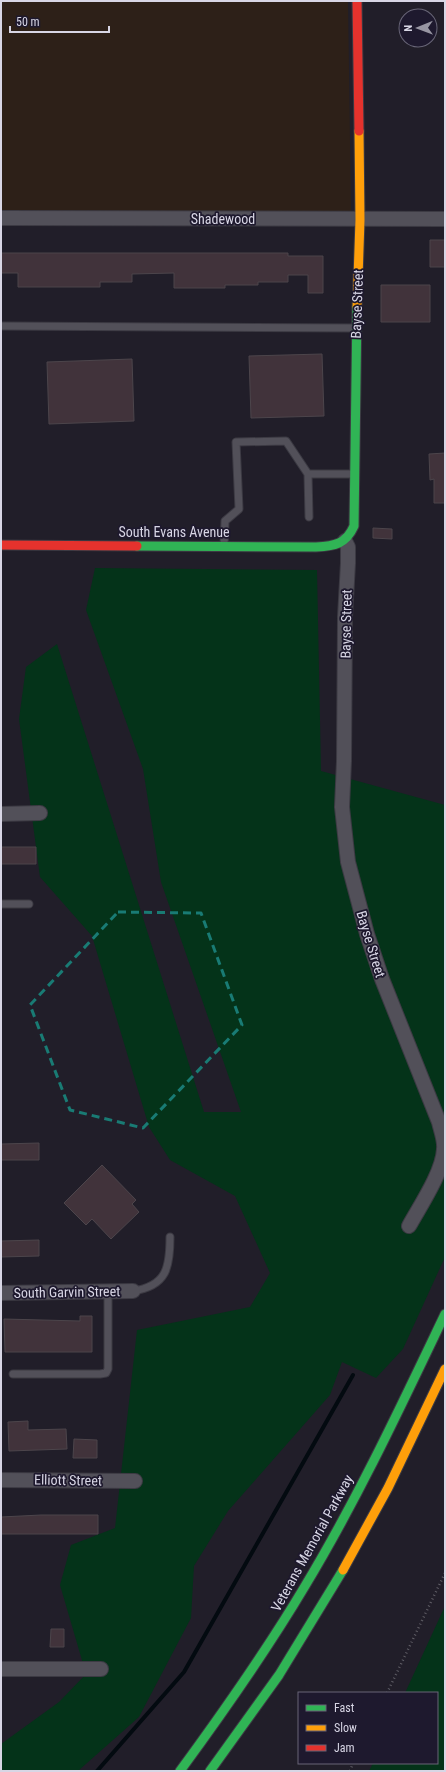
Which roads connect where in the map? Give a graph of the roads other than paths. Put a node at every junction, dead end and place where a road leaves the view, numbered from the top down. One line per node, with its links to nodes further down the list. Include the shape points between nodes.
1 (357, 1): 4 (main road, Bayse Street)
2 (1, 218): 4 (street, Shadewood)
3 (445, 219): 4 (street, Shadewood)
4 (360, 220): 6 (main road, Bayse Street)
5 (1, 326): 6 (lane)
6 (356, 328): 8 (main road, Bayse Street)
7 (308, 474): 8 (lane); 9 (lane); 12 (lane, via 286,441 236,442 238,509 225,521)
8 (356, 474): 10 (main road, Bayse Street, via 354,526 353,532)
9 (309, 517)
10 (345, 541): 12 (main road, South Evans Avenue, via 330,546); 17 (street, Bayse Street, via 348,547 348,563 342,807 348,862 382,979 444,1139 438,1171)
11 (1, 545): 12 (main road, South Evans Avenue)
12 (224, 546)
13 (40, 813): 14 (street)
14 (1, 814)
15 (1, 904): 16 (lane)
16 (29, 904)
17 (409, 1226)
18 (170, 1237): 20 (lane, via 170,1260 157,1284)
19 (108, 1292): 20 (street, South Garvin Street); 21 (street, South Garvin Street); 24 (lane, via 106,1373)
20 (133, 1292)
21 (1, 1293)
22 (445, 1314): 29 (main road, Veterans Memorial Parkway, via 369,1470 323,1557 276,1636)
23 (445, 1369): 30 (main road, via 345,1568 265,1696)
24 (13, 1374)
25 (1, 1480): 26 (street, Elliott Street)
26 (135, 1482)
27 (1, 1669): 28 (street)
28 (101, 1669)
29 (180, 1771)
30 (210, 1771)

